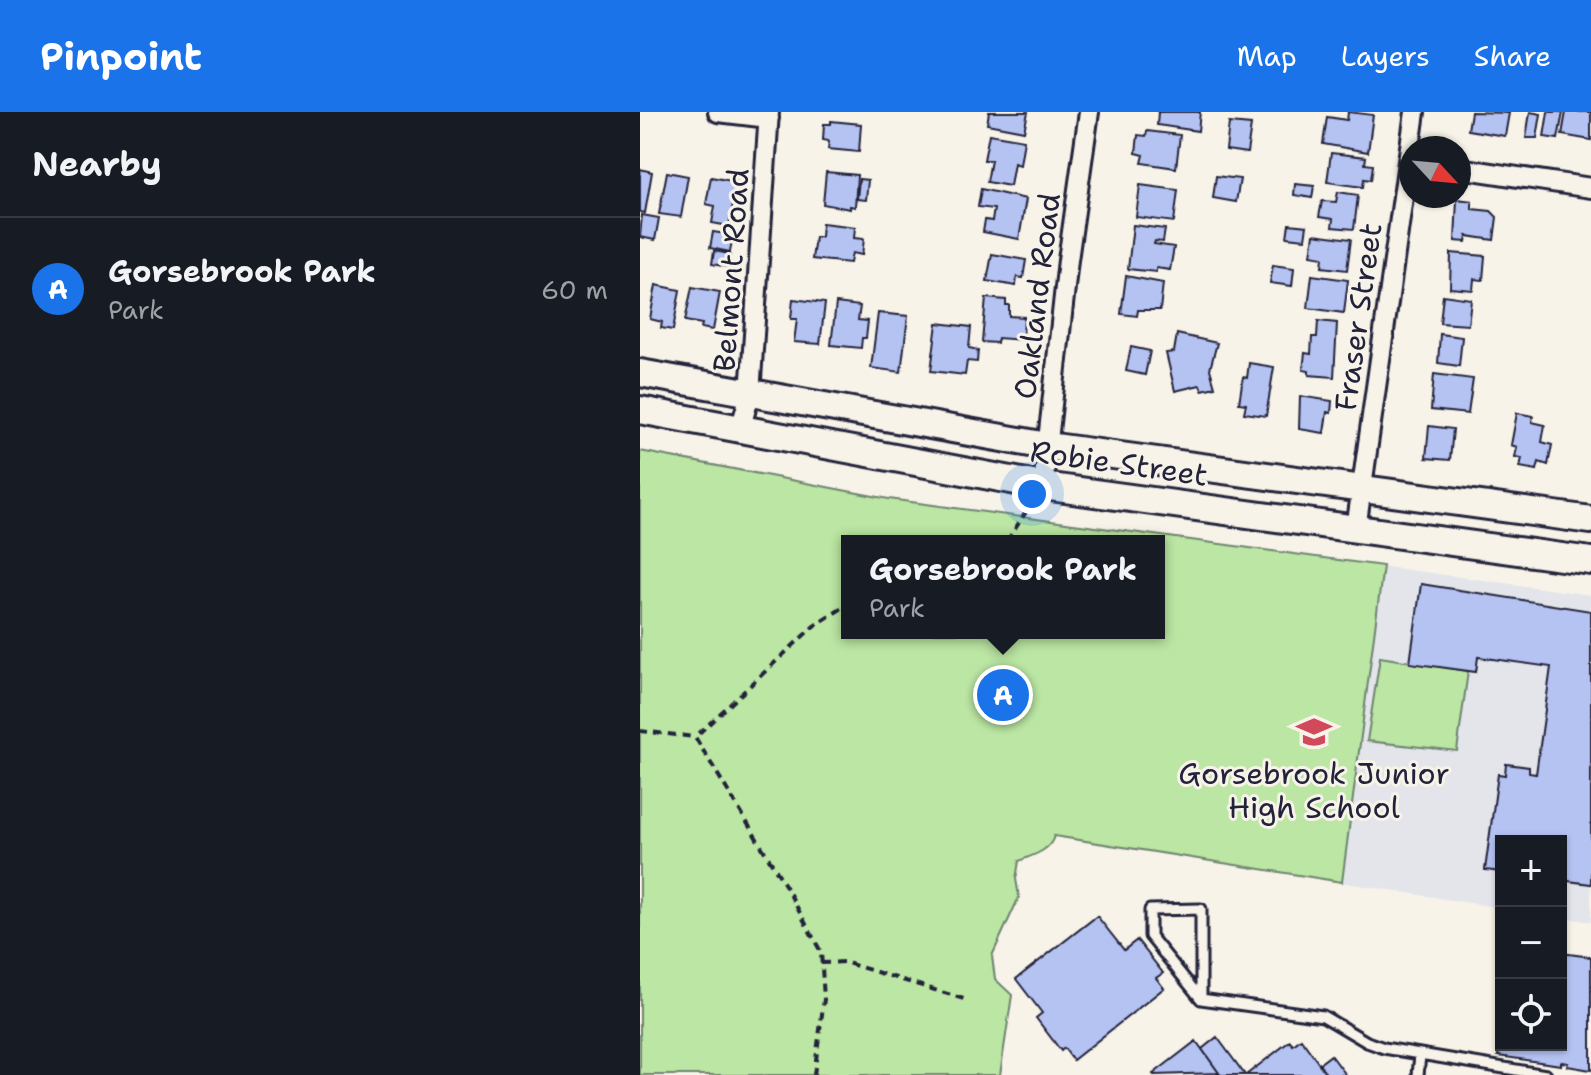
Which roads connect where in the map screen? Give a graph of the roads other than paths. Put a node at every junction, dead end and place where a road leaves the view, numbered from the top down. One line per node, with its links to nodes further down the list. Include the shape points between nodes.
1 (718, 112): 4 (street)
2 (1089, 112): 13 (street, Oakland Road)
3 (1415, 112): 5 (street, Fraser Street)
4 (769, 115): 10 (street, Belmont Road)
5 (1413, 136)
6 (1471, 170): 7 (street)
7 (1591, 188)
8 (1403, 208): 15 (street, Fraser Street)
9 (640, 373): 10 (main road, Robie Street)
10 (750, 394): 12 (street, Belmont Road); 13 (main road, Robie Street)
11 (640, 410): 12 (main road, Robie Street)
12 (740, 430): 14 (main road, Robie Street)
13 (1047, 446): 14 (street, Oakland Road); 15 (main road, Robie Street)
14 (1043, 486): 17 (main road, Robie Street)
15 (1361, 490): 16 (main road, Robie Street); 17 (street, Fraser Street)
16 (1591, 520)
17 (1356, 529): 18 (main road, Robie Street)
18 (1591, 561)
19 (1201, 999): 19 (lane, via 1150,936 1150,910 1201,909); 20 (lane, via 1323,1016 1367,1042)
20 (1420, 1055): 21 (lane); 22 (lane)
21 (1418, 1075)
22 (1546, 1075)

